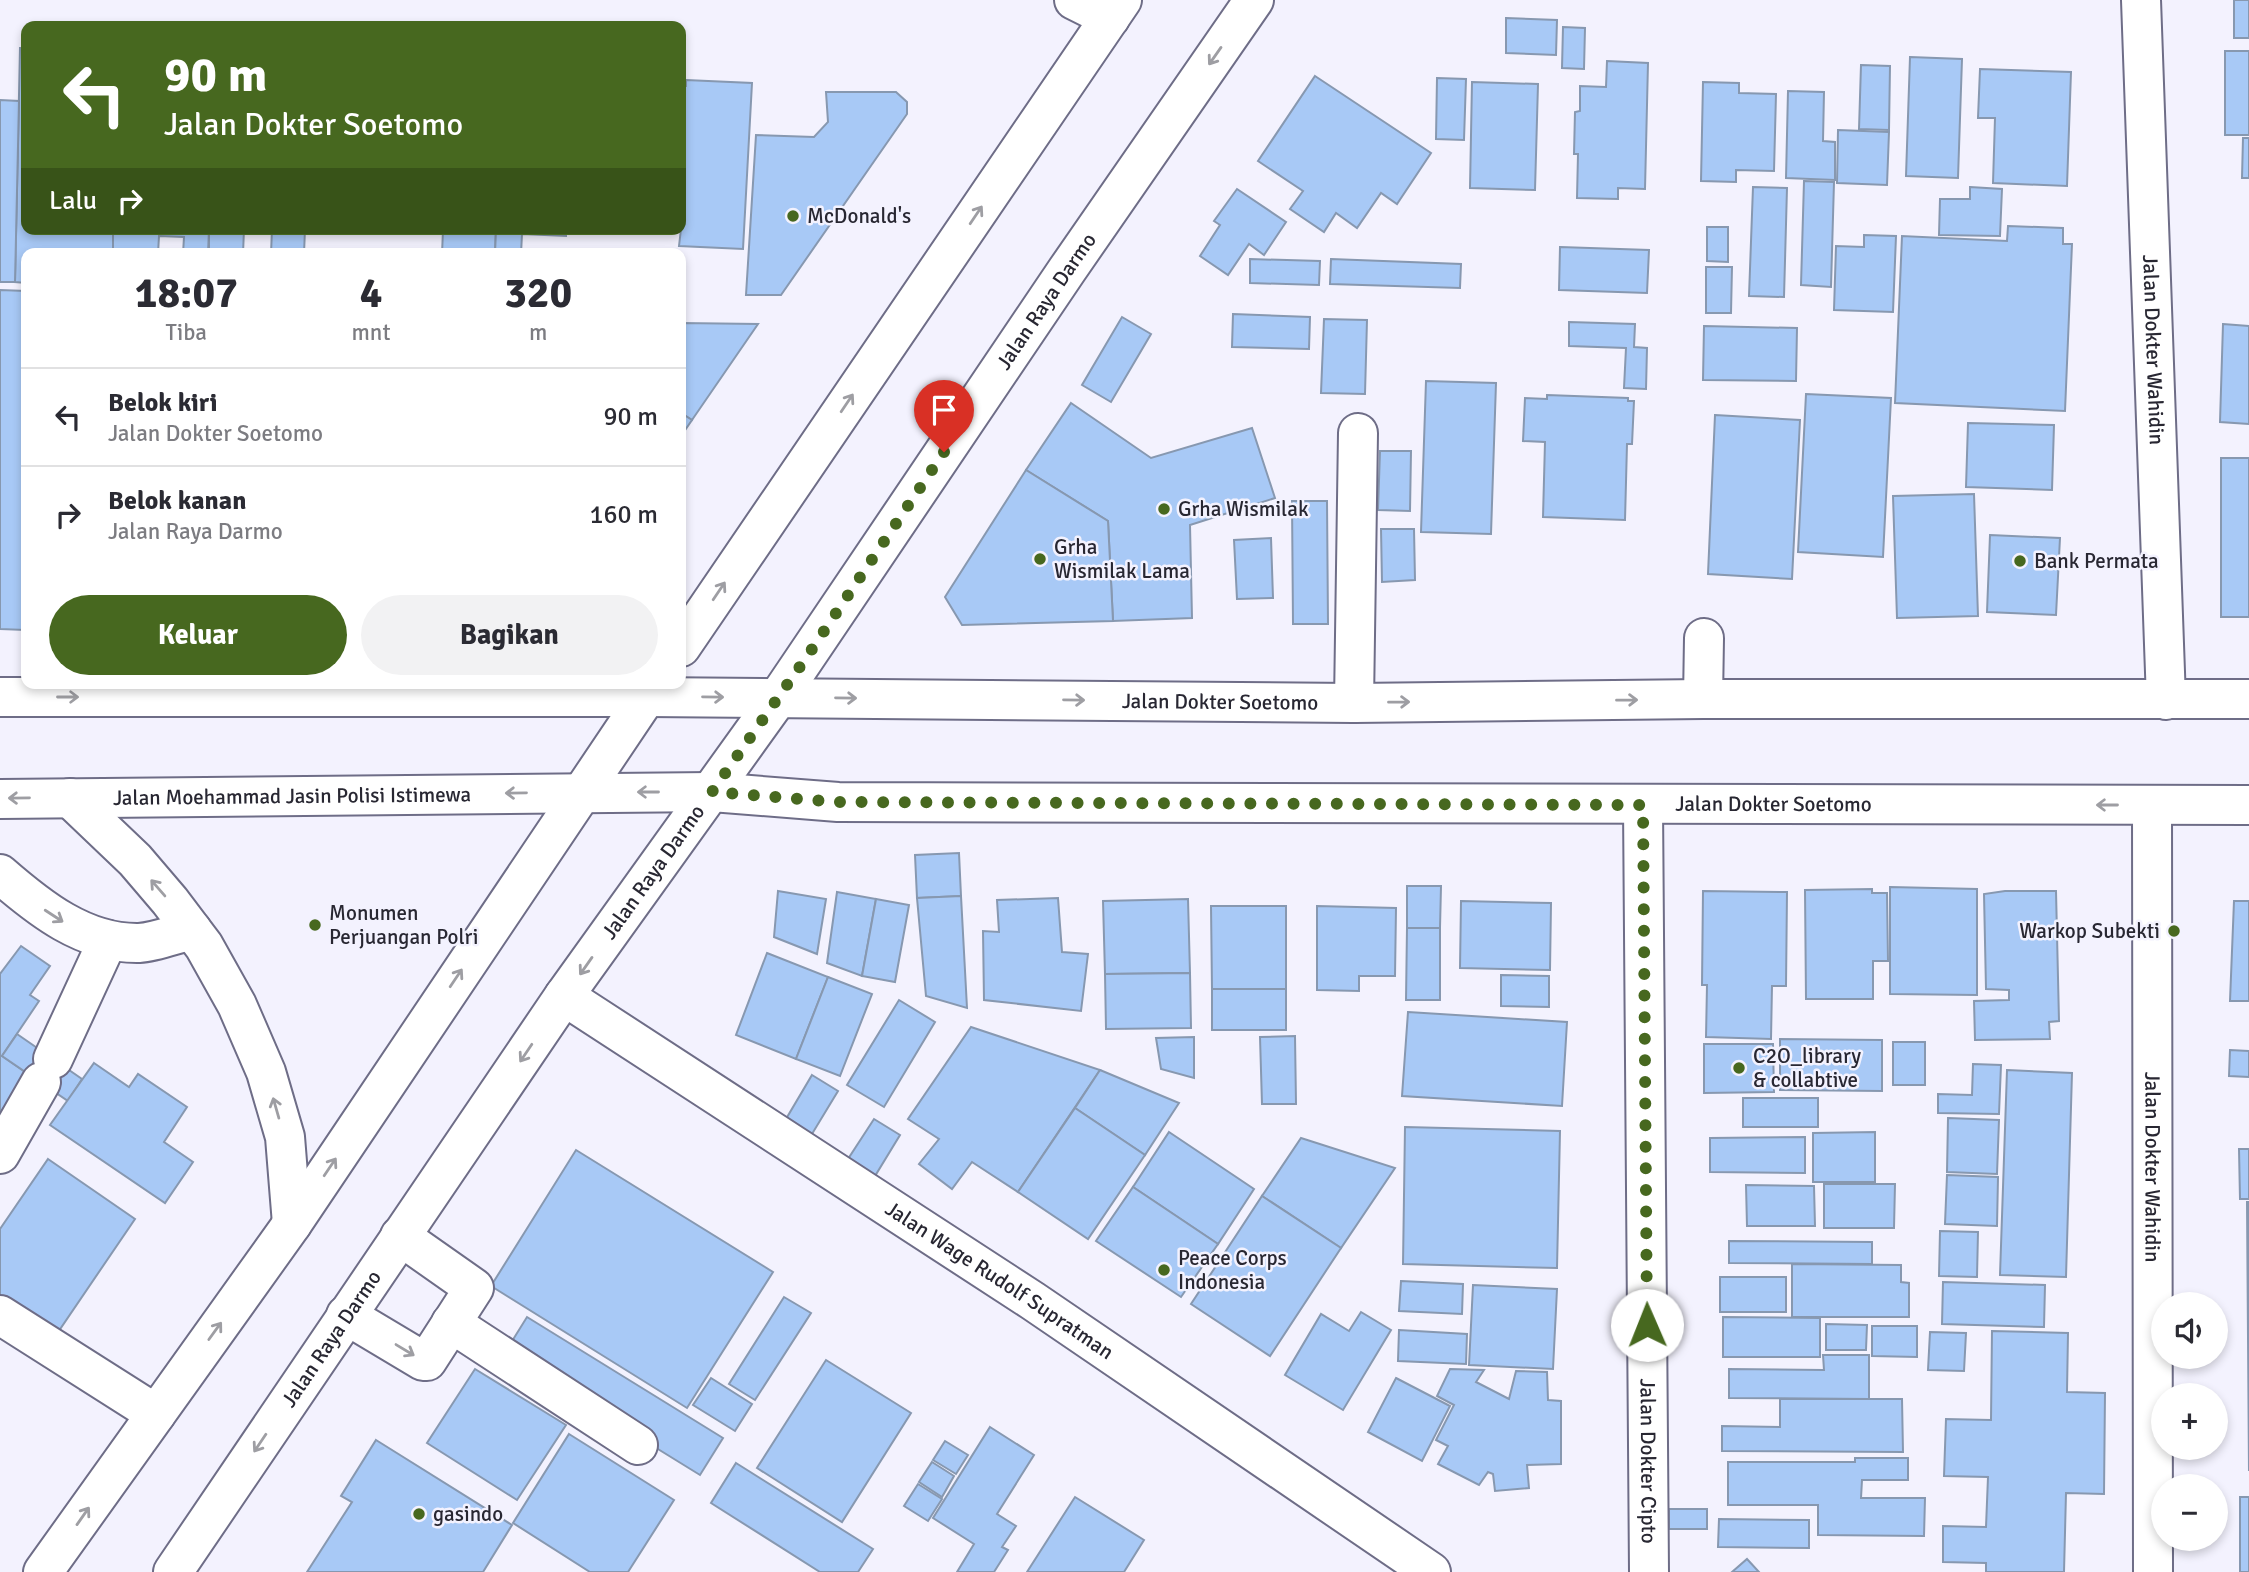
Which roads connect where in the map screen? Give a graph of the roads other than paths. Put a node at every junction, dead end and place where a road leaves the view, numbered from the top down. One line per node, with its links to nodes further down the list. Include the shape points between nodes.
1 (1074, 0): 4 (main road)
2 (1254, 0): 12 (main road, Jalan Raya Darmo, one-way to 12)
3 (2141, 0): 15 (main road, Jalan Dokter Wahidin)
4 (1116, 9): 7 (main road, one-way to 4)
5 (1358, 433): 16 (main road)
6 (1704, 638): 13 (main road)
7 (686, 640)
8 (328, 690): 9 (main road); 11 (main road, one-way to 8)
9 (402, 690): 10 (main road)
10 (651, 690): 12 (main road, Jalan Dokter Soetomo, one-way to 12); 17 (main road)
11 (0, 696)
12 (778, 698): 16 (main road, Jalan Dokter Soetomo, one-way to 16); 18 (main road, Jalan Raya Darmo)
13 (1703, 699): 15 (main road, Jalan Dokter Soetomo); 16 (main road, Jalan Dokter Soetomo, one-way to 13)
14 (2249, 699): 15 (main road, Jalan Dokter Soetomo)
15 (2166, 700)
16 (1354, 703)
17 (584, 792): 18 (main road, Jalan Moehammad Jasin Polisi Istimewa, one-way to 17); 19 (main road, Jalan Moehammad Jasin Polisi Istimewa, one-way to 19); 29 (main road, one-way to 17)
18 (712, 792): 21 (main road, Jalan Dokter Soetomo, via 838,802); 27 (main road, Jalan Raya Darmo, one-way to 27)
19 (70, 797): 20 (main road, Jalan Moehammad Jasin Polisi Istimewa, one-way to 20); 25 (main road, one-way to 19, via 135,860)
20 (0, 799)
21 (1643, 805): 22 (main road, Jalan Dokter Soetomo, one-way to 21); 39 (main road, Jalan Dokter Cipto)
22 (2152, 805): 23 (main road, Jalan Dokter Soetomo); 40 (main road, Jalan Dokter Wahidin)
23 (2249, 805)
24 (0, 874): 26 (main road, one-way to 26, via 70,927)
25 (192, 930): 26 (main road, via 140,943); 29 (main road, one-way to 25, via 285,1137 266,1072 237,1005)
26 (108, 940): 28 (main road, via 47,1070)
27 (564, 996): 30 (main road, Jalan Raya Darmo, one-way to 30); 38 (main road, Jalan Wage Rudolf Supratman, via 1032,1301)
28 (0, 1154)
29 (292, 1224): 34 (main road, one-way to 29)
30 (400, 1236): 32 (main road, Jalan Raya Darmo); 33 (main road, via 473,1286)
31 (0, 1315): 34 (main road)
32 (346, 1315): 33 (main road, one-way to 33, via 425,1361); 37 (main road, Jalan Raya Darmo, one-way to 37)
33 (451, 1323): 35 (main road)
34 (156, 1414): 36 (main road, one-way to 34)
35 (638, 1445)
36 (43, 1572)
37 (173, 1572)
38 (1430, 1572)
39 (1649, 1572)
40 (2153, 1572)

